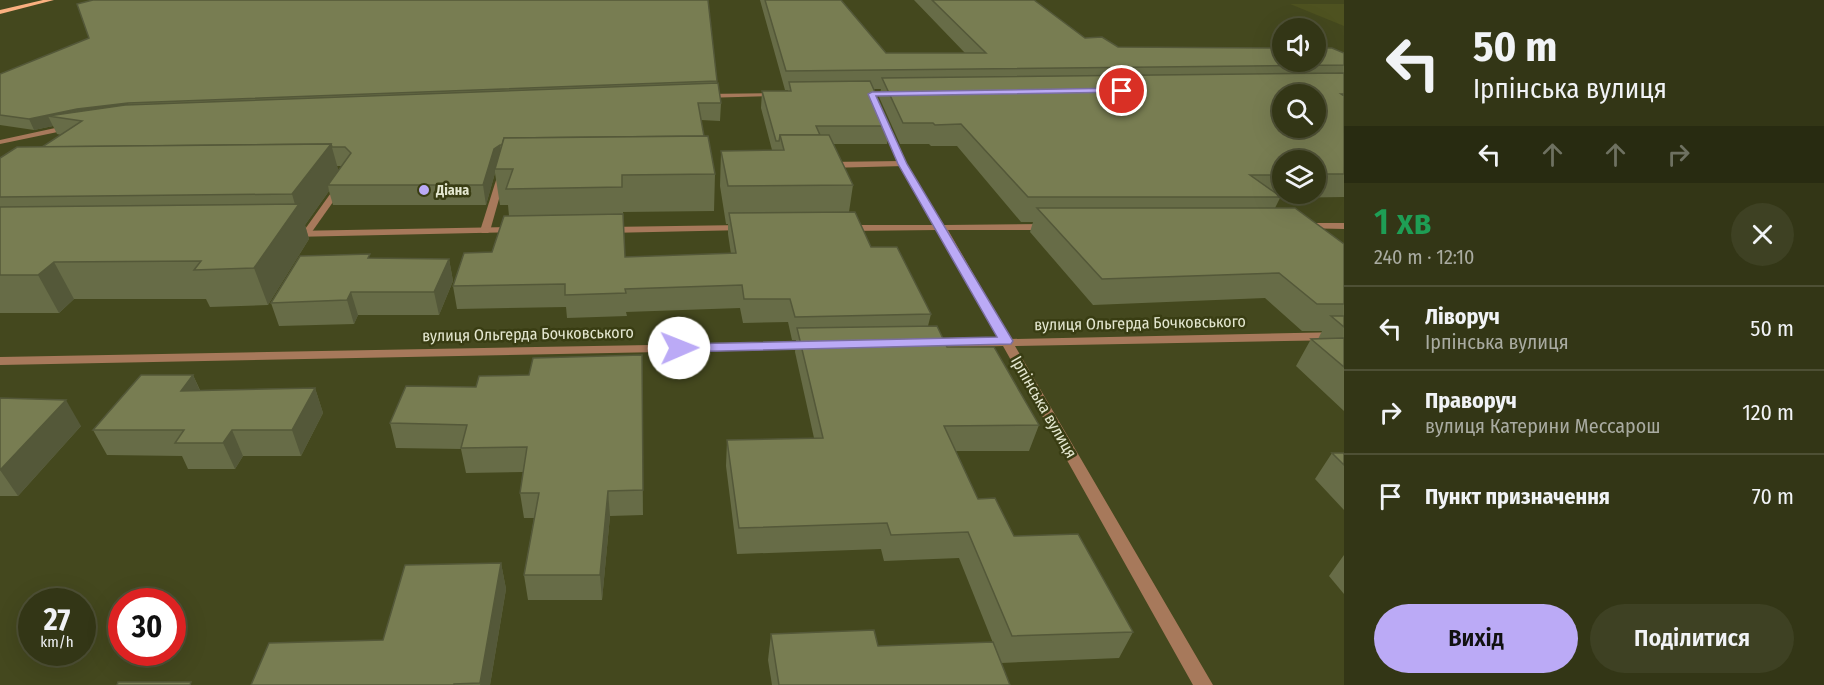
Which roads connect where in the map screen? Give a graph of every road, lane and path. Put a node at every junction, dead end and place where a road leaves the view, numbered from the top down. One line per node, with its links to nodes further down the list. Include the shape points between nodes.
1 (19, 0): 3 (main road)
2 (51, 0): 4 (main road)
3 (0, 4)
4 (0, 12)
5 (789, 95): 6 (street)
6 (694, 97)
7 (880, 114): 10 (street, Ірпінська вулиця)
8 (82, 124): 9 (street)
9 (0, 142)
10 (902, 164): 11 (street); 16 (street, Ірпінська вулиця)
11 (820, 165)
12 (515, 169): 22 (street, via 503,169)
13 (344, 180): 24 (street)
14 (1297, 226): 15 (street)
15 (1344, 226)
16 (941, 227): 17 (street); 19 (street); 26 (street, Ірпінська вулиця)
17 (1059, 227)
18 (749, 228): 21 (street)
19 (833, 228)
20 (521, 230): 22 (street)
21 (593, 230)
22 (485, 231): 24 (street)
23 (282, 234): 24 (street)
24 (306, 234)
25 (1344, 336): 26 (street, вулиця Ольгерда Бочковського)
26 (1006, 341): 27 (street, вулиця Ольгерда Бочковського); 30 (street, Ірпінська вулиця)
27 (916, 344)
28 (821, 346): 29 (street, вулиця Ольгерда Бочковського)
29 (0, 361)
30 (1203, 685)

